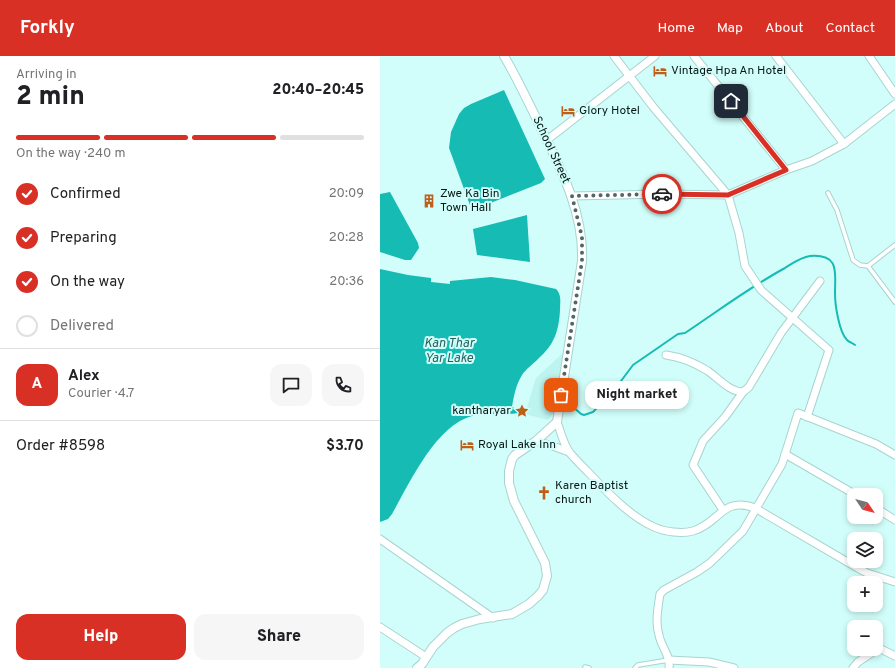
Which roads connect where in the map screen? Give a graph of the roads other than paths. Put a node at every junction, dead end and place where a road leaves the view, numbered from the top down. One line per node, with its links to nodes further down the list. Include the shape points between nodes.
1 (504, 56): 10 (street, School Street)
2 (614, 56): 7 (street)
3 (655, 56): 7 (street)
4 (694, 56): 12 (street)
5 (776, 56): 11 (street)
6 (869, 56): 8 (street)
7 (630, 75): 10 (street); 14 (street, via 654,108)
8 (895, 94)
9 (895, 104): 11 (street)
10 (547, 140): 15 (street, School Street)
11 (844, 144): 12 (street, via 812,161)
12 (786, 170): 14 (street)
13 (828, 193): 17 (lane, via 837,210 853,260 860,265)
14 (728, 195): 15 (street); 20 (street, via 745,266 761,290)
15 (572, 196): 24 (street, School Street, via 582,237 582,261)
16 (895, 245): 17 (lane)
17 (868, 266): 19 (lane)
18 (820, 281): 20 (street)
19 (895, 302)
20 (792, 318): 22 (street, via 749,387); 23 (street, via 829,350)
21 (666, 355): 22 (street, via 686,359 734,390)
22 (743, 392): 31 (street, via 703,441 694,465)
23 (807, 416): 27 (street, via 798,413); 28 (street, via 876,444)
24 (558, 418): 25 (street); 26 (street)
25 (536, 442): 26 (street, via 550,444); 36 (street, via 512,459 509,483 517,509 543,557 547,576 543,590 529,604 512,614)
26 (569, 452): 31 (street, via 615,500 639,518 662,530 693,531 708,524)
27 (785, 454): 29 (street); 30 (street, via 778,473)
28 (895, 455)
29 (847, 490)
30 (755, 508): 31 (street, via 738,505); 35 (street, via 867,573); 40 (street, via 740,535 710,563 660,594 658,630)
31 (723, 510)
32 (883, 512): 33 (street)
33 (895, 520)
34 (380, 539): 36 (street)
35 (895, 582)
36 (493, 618): 39 (street, via 468,622 454,628)
37 (380, 627): 39 (street)
38 (895, 656): 45 (street, via 879,648)
39 (426, 657): 41 (street)
40 (670, 660): 42 (lane, via 638,665); 43 (street); 44 (street, via 709,662)
41 (417, 668)
42 (634, 668)
43 (669, 668)
44 (734, 668)
45 (853, 668)

